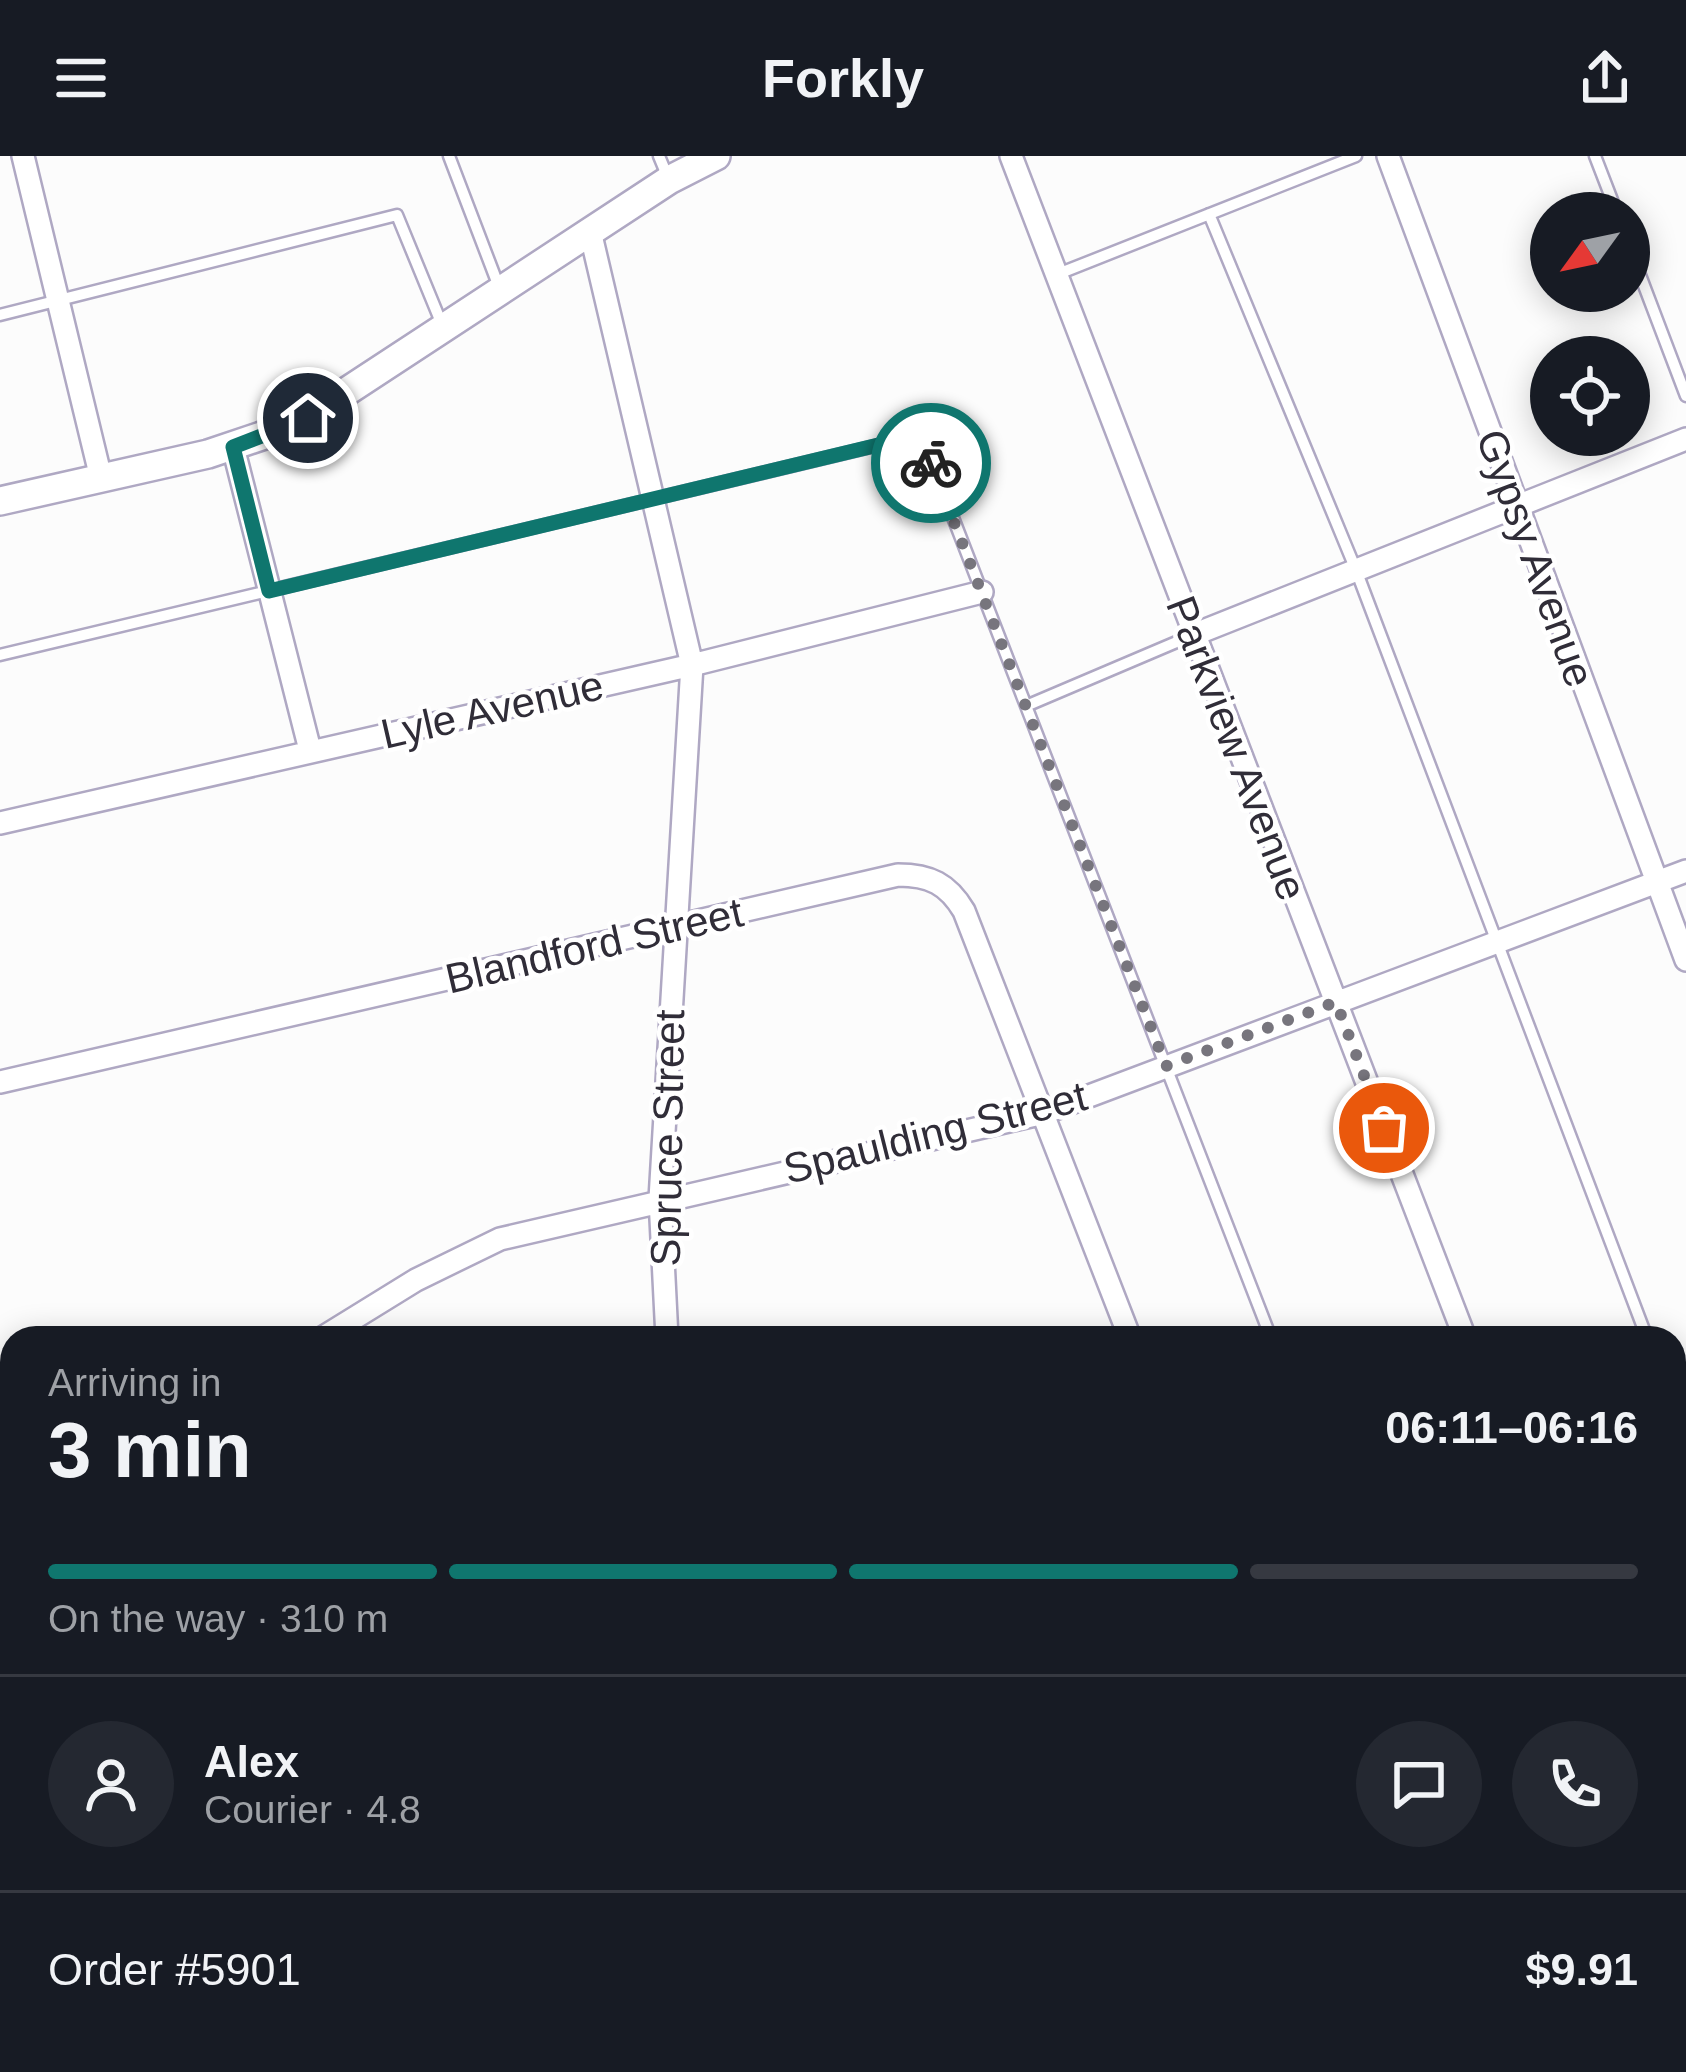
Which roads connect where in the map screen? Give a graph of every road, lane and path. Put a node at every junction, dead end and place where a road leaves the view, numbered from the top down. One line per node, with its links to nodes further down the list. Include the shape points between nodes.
1 (23, 156): 14 (street)
2 (449, 156): 13 (lane)
3 (716, 156): 8 (street)
4 (1011, 156): 12 (street, Parkview Avenue)
5 (1356, 156): 10 (lane)
6 (1388, 156): 24 (street, Gypsy Avenue)
7 (1595, 156): 9 (lane)
8 (664, 168): 11 (street)
9 (1609, 192)
10 (1209, 214): 12 (lane); 25 (lane)
11 (590, 231): 13 (street); 22 (street, Spruce Street)
12 (1055, 275): 28 (street, Parkview Avenue)
13 (501, 292): 17 (street)
14 (60, 298): 16 (lane); 17 (lane, via 397,215); 21 (street)
15 (1650, 301): 18 (lane)
16 (0, 315)
17 (444, 330): 20 (street, via 308,418)
18 (1686, 396)
19 (1686, 440): 24 (street)
20 (233, 447): 21 (street); 26 (street)
21 (100, 478): 23 (street)
22 (655, 500): 26 (lane); 27 (lane, via 920,435); 30 (street, Spruce Street)
23 (0, 501)
24 (1516, 506): 25 (street); 35 (street, Gypsy Avenue)
25 (1356, 570): 28 (street); 37 (lane)
26 (269, 591): 29 (lane); 32 (street)
27 (982, 592): 30 (street, Lyle Avenue); 31 (lane)
28 (1193, 635): 31 (lane); 39 (street, Parkview Avenue)
29 (0, 655)
30 (692, 665): 32 (street, Lyle Avenue); 36 (street, Spruce Street)
31 (1026, 706): 40 (lane)
32 (310, 750): 33 (street, Lyle Avenue)
33 (0, 823)
34 (1686, 871): 35 (street, Spaulding Street)
35 (1658, 883): 37 (street, Spaulding Street); 38 (street, Gypsy Avenue)
36 (673, 925): 41 (street, Blandford Street); 42 (street, Blandford Street, via 898,875 933,879 964,910); 43 (street, Spruce Street)
37 (1499, 944): 39 (street, Spaulding Street); 49 (lane)
38 (1686, 960)
39 (1336, 1002): 40 (street, Spaulding Street); 48 (street, Parkview Avenue)
40 (1166, 1066): 42 (street, Spaulding Street); 47 (lane)
41 (0, 1082)
42 (1043, 1113): 43 (street, Spaulding Street); 46 (street, Blandford Street)
43 (660, 1199): 44 (street, Spaulding Street, via 478,1248); 45 (street, Spruce Street)
44 (343, 1326)
45 (666, 1326)
46 (1125, 1326)
47 (1266, 1326)
48 (1460, 1326)
49 (1643, 1326)

